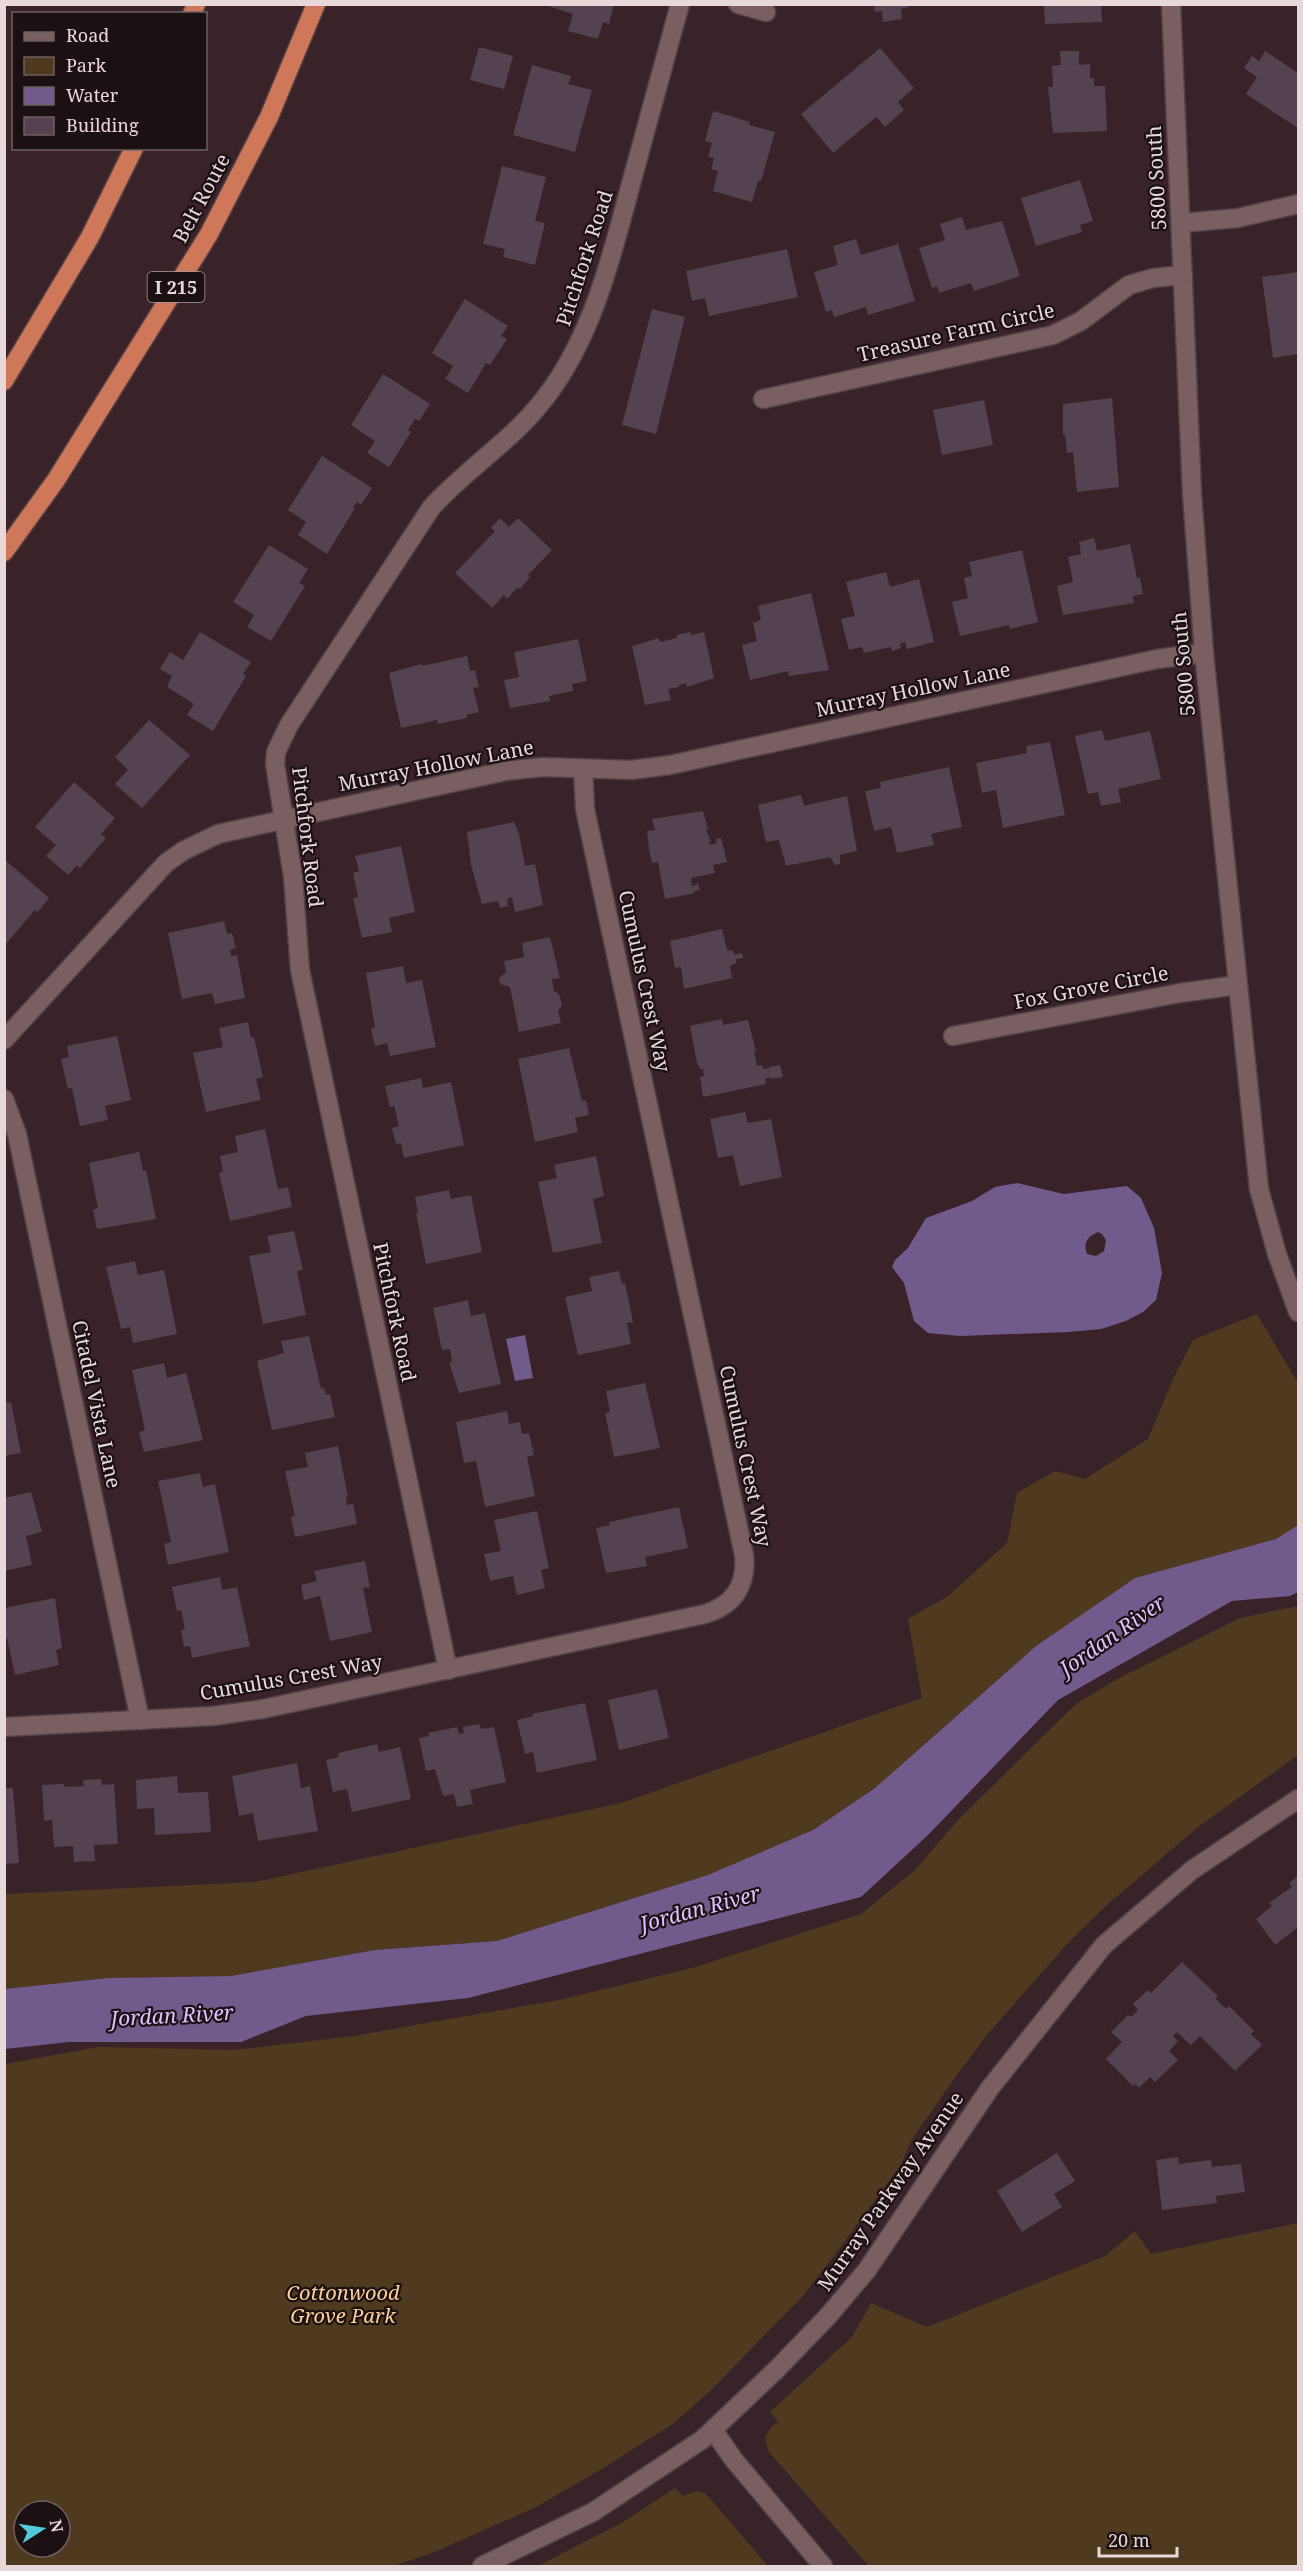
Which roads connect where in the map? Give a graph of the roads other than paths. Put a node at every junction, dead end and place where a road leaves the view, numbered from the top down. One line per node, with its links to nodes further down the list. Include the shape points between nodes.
1 (316, 4): 12 (highway, Belt Route / I 215, via 269,117 209,234 56,480)
2 (680, 4): 15 (street, Pitchfork Road, via 620,228 579,342 557,380 525,421 431,508 290,725 276,752 275,764)
3 (738, 4): 5 (street)
4 (1171, 4): 8 (street, 5800 South)
5 (766, 12)
6 (133, 150): 10 (highway, via 90,237)
7 (1299, 204): 8 (street, via 1238,218)
8 (1181, 224): 9 (street, 5800 South)
9 (1183, 275): 11 (street, Treasure Farm Circle, via 1129,285 1081,321 1047,337); 13 (street, 5800 South, via 1192,495)
10 (4, 381)
11 (763, 399)
12 (4, 552)
13 (1204, 653): 14 (street, Murray Hollow Lane, via 1157,659 670,765 631,770); 16 (street, 5800 South)
14 (583, 769): 15 (street, Murray Hollow Lane, via 543,767 506,771); 21 (street, Cumulus Crest Way, via 585,809 744,1556 744,1577 735,1596 714,1611)
15 (283, 819): 18 (street, Murray Hollow Lane, via 218,834 166,863); 21 (street, Pitchfork Road, via 293,877 300,970)
16 (1238, 985): 17 (street, Fox Grove Circle); 20 (street, 5800 South, via 1259,1189)
17 (953, 1036)
18 (4, 1040)
19 (4, 1099): 22 (street, Citadel Vista Lane, via 17,1134)
20 (1299, 1312)
21 (448, 1670): 22 (street, Cumulus Crest Way, via 239,1713)
22 (140, 1720): 23 (street, Cumulus Crest Way)
23 (4, 1727)
24 (1299, 1799): 25 (street, Murray Parkway Avenue, via 1192,1870 1104,1945 990,2088 867,2270 799,2346)
25 (712, 2430): 26 (street, Murray Parkway Avenue, via 659,2470 592,2512); 27 (street)
26 (482, 2566)
27 (823, 2566)

